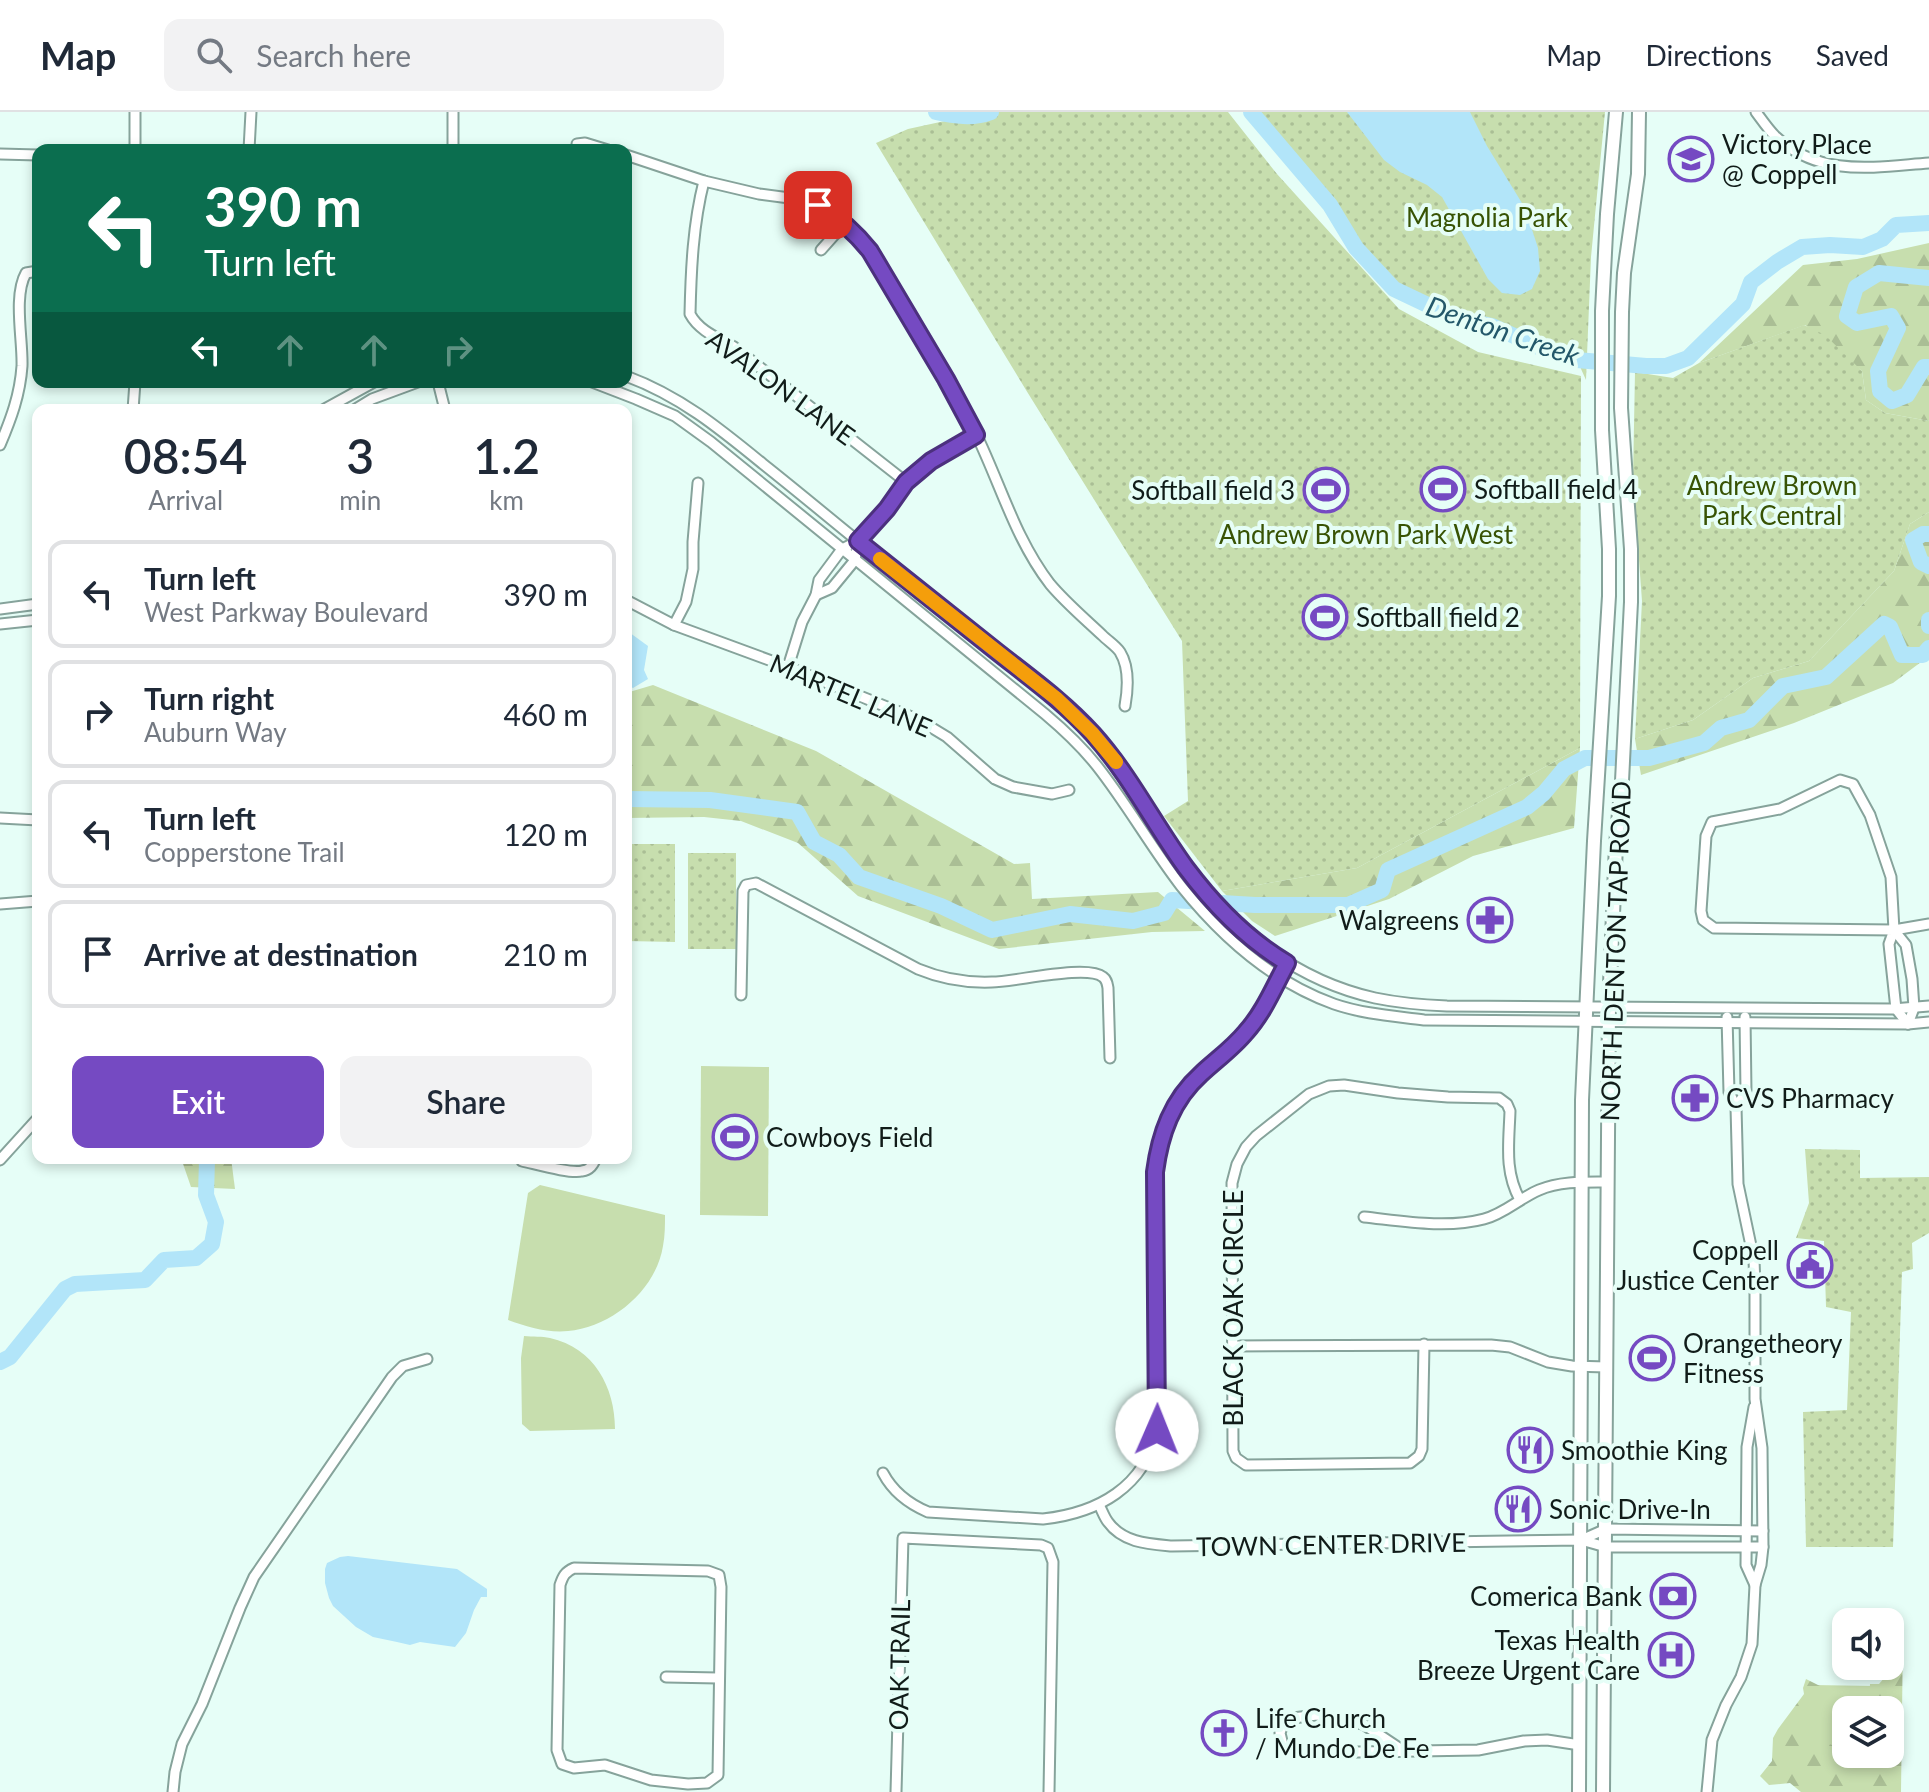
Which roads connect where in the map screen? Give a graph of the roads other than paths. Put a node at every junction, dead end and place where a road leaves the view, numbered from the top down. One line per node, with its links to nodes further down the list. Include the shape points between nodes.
1 (135, 112): 7 (street)
2 (251, 112): 8 (street)
3 (1616, 112): 30 (main road, NORTH DENTON TAP ROAD, via 1602,311)
4 (1639, 112): 31 (main road, NORTH DENTON TAP ROAD, via 1638,174 1622,312 1621,408)
5 (1756, 112): 13 (street, via 1774,135 1818,162 1855,168)
6 (454, 115): 9 (street)
7 (135, 144)
8 (249, 144)
9 (453, 144)
10 (0, 154): 11 (street)
11 (32, 155)
12 (632, 157): 14 (street)
13 (1929, 163)
14 (704, 181): 15 (street, via 818,205); 26 (street, AVALON LANE, via 694,231 690,314 695,323 734,347)
15 (845, 223): 16 (street); 24 (street, via 870,251)
16 (821, 250)
17 (32, 272): 25 (street, via 23,279 20,303 20,386)
18 (632, 378): 28 (street, via 710,421)
19 (363, 388): 22 (street)
20 (402, 388): 23 (street)
21 (608, 388): 29 (street, via 675,416)
22 (334, 404)
23 (364, 404)
24 (976, 435): 26 (street); 41 (street, via 1017,530 1051,585 1120,653 1128,686)
25 (0, 445)
26 (906, 482): 28 (street)
27 (698, 483): 39 (street, via 693,569)
28 (858, 541): 29 (street); 32 (street); 51 (street, via 1057,699 1092,733 1200,885 1258,943)
29 (842, 549): 32 (street); 33 (street, via 819,580)
30 (1609, 549): 31 (main road); 45 (main road, NORTH DENTON TAP ROAD)
31 (1631, 549): 46 (main road, NORTH DENTON TAP ROAD)
32 (855, 560): 33 (street, via 832,588); 52 (street, via 1066,732 1096,765 1180,884 1238,947)
33 (816, 595): 40 (street)
34 (632, 603): 39 (street, MARTEL LANE)
35 (32, 605): 36 (street)
36 (0, 609)
37 (32, 621): 38 (street)
38 (0, 624)
39 (674, 625): 40 (street, MARTEL LANE)
40 (788, 667): 42 (street, MARTEL LANE, via 919,720 1013,787 1052,794)
41 (1125, 706)
42 (1069, 790)
43 (0, 818): 44 (street)
44 (32, 820)
45 (1594, 841): 46 (main road); 54 (main road, NORTH DENTON TAP ROAD)
46 (1616, 845): 60 (main road, NORTH DENTON TAP ROAD)
47 (32, 901): 48 (street)
48 (0, 904)
49 (1929, 924): 50 (street)
50 (1894, 930): 50 (street, via 1891,877 1870,815 1853,784 1840,780 1780,809 1712,822 1706,836 1701,911 1714,928); 58 (street, via 1906,945); 59 (street, via 1889,944)
51 (1287, 963): 52 (street); 54 (street, via 1376,999 1447,1006)
52 (1280, 976): 61 (street, via 1333,1003 1388,1016); 83 (street, via 1243,1036 1185,1089 1158,1146 1157,1430 1140,1470)
53 (741, 995): 66 (street, via 743,891 756,883 941,977 992,982 1078,971 1098,974 1106,980 1110,999)
54 (1586, 1006): 60 (street); 61 (main road, NORTH DENTON TAP ROAD)
55 (1929, 1006): 58 (street)
56 (1727, 1008): 57 (street); 60 (street); 63 (street)
57 (1745, 1008): 59 (street); 64 (street)
58 (1914, 1008): 59 (street); 65 (street)
59 (1896, 1009): 65 (street)
60 (1609, 1014): 61 (street); 63 (street); 73 (main road, NORTH DENTON TAP ROAD)
61 (1586, 1021): 72 (main road, NORTH DENTON TAP ROAD)
62 (1929, 1022): 65 (street)
63 (1728, 1023): 64 (street); 67 (street, via 1729,1092)
64 (1745, 1023): 65 (street); 67 (street, via 1746,1092)
65 (1908, 1024)
66 (1110, 1058)
67 (1736, 1107): 81 (street, via 1738,1184 1755,1286)
68 (32, 1125): 69 (street)
69 (0, 1160)
70 (540, 1164): 71 (street, via 583,1171)
71 (593, 1164)
72 (1582, 1182): 73 (street); 74 (street, via 1541,1189); 79 (main road, NORTH DENTON TAP ROAD)
73 (1607, 1182): 80 (main road, NORTH DENTON TAP ROAD)
74 (1520, 1200): 75 (street, via 1497,1215 1470,1222); 77 (street, BLACK OAK CIRCLE, via 1509,1171 1510,1111 1499,1098 1344,1085 1309,1094 1256,1136 1237,1164 1232,1183)
75 (1364, 1217)
76 (1424, 1344): 77 (street); 77 (street, BLACK OAK CIRCLE, via 1422,1449 1410,1463 1246,1465 1233,1451); 79 (street, via 1510,1347 1548,1362)
77 (1233, 1346)
78 (427, 1359): 97 (street, via 403,1366 392,1377 254,1577 182,1744)
79 (1582, 1366): 80 (street); 87 (main road, NORTH DENTON TAP ROAD)
80 (1606, 1367): 84 (main road, NORTH DENTON TAP ROAD)
81 (1755, 1399): 85 (street, via 1747,1447); 86 (street, via 1762,1448)
82 (883, 1473): 83 (street, via 898,1493 928,1512 1043,1519)
83 (1099, 1505): 87 (street, TOWN CENTER DRIVE, via 1120,1534 1143,1544)
84 (1606, 1529): 85 (street, TOWN CENTER DRIVE); 87 (street, TOWN CENTER DRIVE); 88 (main road, NORTH DENTON TAP ROAD)
85 (1747, 1530): 86 (street, TOWN CENTER DRIVE); 89 (street)
86 (1763, 1531): 90 (street)
87 (1581, 1540): 88 (street, TOWN CENTER DRIVE); 94 (main road, NORTH DENTON TAP ROAD)
88 (1606, 1547): 89 (street, TOWN CENTER DRIVE); 103 (main road, NORTH DENTON TAP ROAD)
89 (1746, 1547): 90 (street, TOWN CENTER DRIVE); 91 (street, via 1746,1565)
90 (1763, 1547): 91 (street)
91 (1755, 1585): 104 (street, via 1752,1644 1712,1740)
92 (666, 1677): 93 (street)
93 (718, 1678): 96 (street, via 718,1775 707,1783); 96 (street, via 719,1575 574,1568 563,1575 557,1750 562,1764 605,1765)
94 (1580, 1750): 95 (street, via 1547,1740 1478,1750); 101 (main road, NORTH DENTON TAP ROAD); 102 (main road)
95 (1405, 1752): 95 (street, via 1363,1724 1317,1715 1285,1719 1280,1733 1283,1745 1298,1753)
96 (651, 1780): 98 (street)
97 (173, 1792)
98 (647, 1792)
99 (896, 1792): 100 (street, OAK TRAIL, via 903,1538 1048,1548 1053,1562)
100 (1049, 1792)
101 (1579, 1792)
102 (1586, 1792)
103 (1603, 1792)
104 (1707, 1792)

